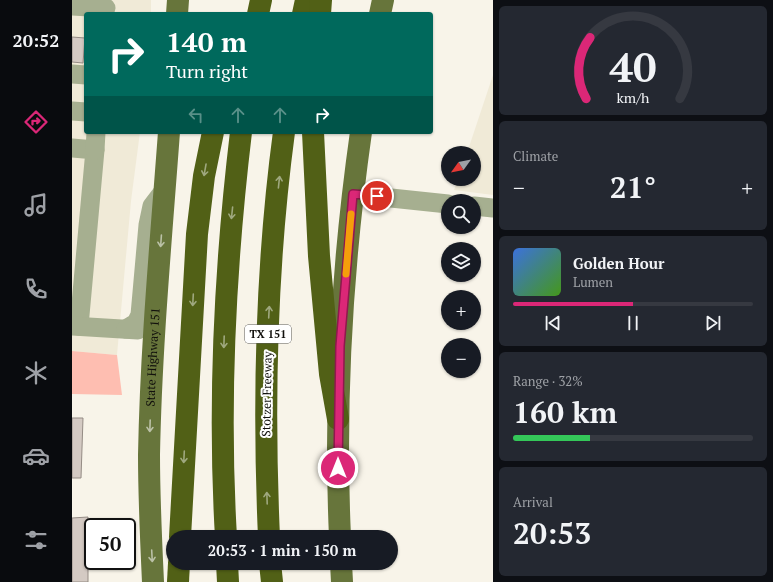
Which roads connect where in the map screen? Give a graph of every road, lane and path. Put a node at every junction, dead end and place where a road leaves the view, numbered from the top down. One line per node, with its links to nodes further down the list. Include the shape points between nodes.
1 (178, 0): 7 (main road)
2 (306, 0): 8 (highway)
3 (321, 0): 9 (highway)
4 (383, 0): 10 (main road)
5 (72, 6): 6 (lane)
6 (106, 7)
7 (177, 12)
8 (303, 12)
9 (320, 12)
10 (380, 12)
11 (72, 74): 12 (lane)
12 (84, 75)
13 (72, 111): 14 (lane)
14 (84, 112)
15 (169, 134): 23 (main road, State Highway 151)
16 (213, 134): 32 (highway, one-way to 32, via 204,176 197,234)
17 (241, 134): 33 (highway, one-way to 33, via 229,244 224,342)
18 (284, 134): 34 (highway, Stotzer Freeway / TX 151, one-way to 18, via 266,454 268,330)
19 (313, 134): 31 (highway, via 319,256 330,374)
20 (361, 134): 24 (main road)
21 (96, 141): 22 (lane); 28 (lane)
22 (72, 148)
23 (165, 189): 29 (lane, via 152,206 148,226 140,315 136,324); 30 (main road, State Highway 151, one-way to 30)
24 (353, 194): 25 (lane); 31 (main road, via 342,323)
25 (441, 203)
26 (481, 207): 27 (lane)
27 (493, 208)
28 (76, 326): 29 (lane)
29 (126, 329): 30 (lane)
30 (154, 330): 40 (main road, State Highway 151, one-way to 40, via 149,457)
31 (338, 420): 35 (main road)
32 (180, 530)
33 (226, 530)
34 (269, 530)
35 (340, 530)
36 (178, 570): 41 (highway)
37 (227, 570): 42 (highway)
38 (271, 570): 43 (highway)
39 (341, 570): 44 (main road)
40 (153, 582)
41 (178, 582)
42 (228, 582)
43 (272, 582)
44 (342, 582)

